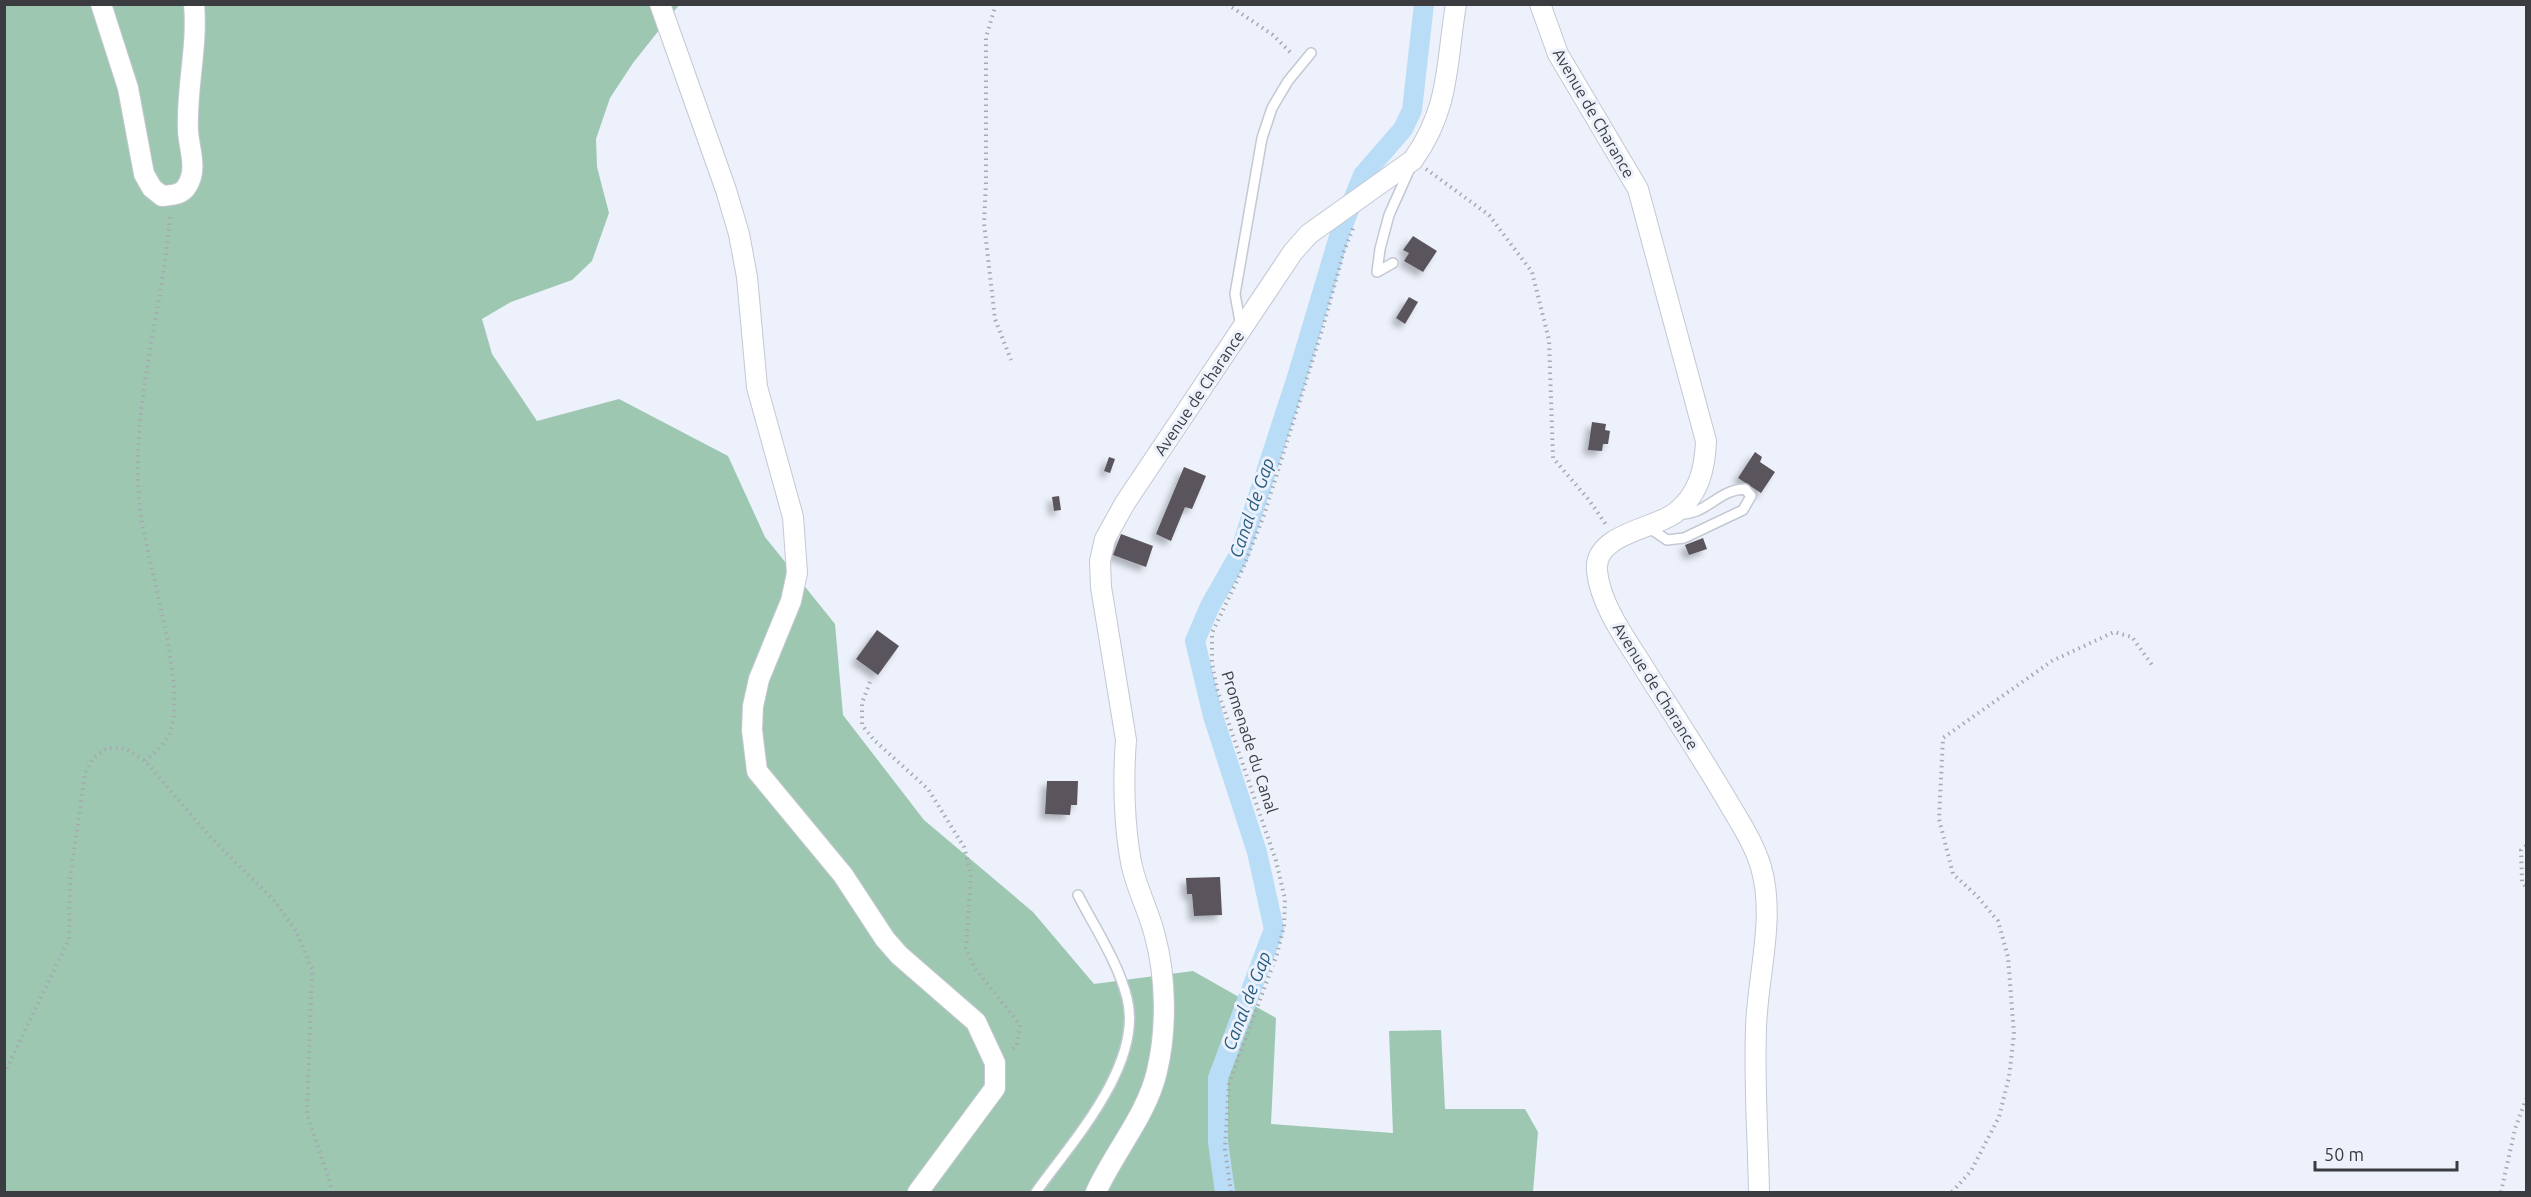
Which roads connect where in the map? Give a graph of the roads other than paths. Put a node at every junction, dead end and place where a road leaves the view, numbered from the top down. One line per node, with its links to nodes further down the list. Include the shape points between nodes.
1 (101, 4): 2 (street, via 128,88 144,174 162,196 178,194 187,186 192,172 188,110 194,60)
2 (194, 4)
3 (660, 4): 13 (street, via 739,234 758,387 793,517 797,573 791,601 759,679 753,706 757,771 843,875 885,939 976,1022 995,1063 995,1088)
4 (1456, 4): 7 (street, Avenue de Charance, via 1442,108)
5 (1540, 4): 10 (street, Avenue de Charance, via 1558,54 1638,189 1692,385 1706,441 1705,465 1699,485)
6 (1311, 53): 9 (lane, via 1272,108 1252,180 1240,276 1234,294)
7 (1413, 160): 8 (lane, via 1389,215 1377,272); 9 (street, Avenue de Charance, via 1351,211 1309,234)
8 (1393, 263)
9 (1242, 329): 15 (street, Avenue de Charance, via 1125,503 1105,539 1100,561 1126,740 1130,861 1160,956 1163,989 1157,1071 1149,1096)
10 (1675, 514): 11 (street, Avenue de Charance); 11 (lane, via 1700,512 1734,489 1745,489 1750,496 1743,510 1684,538 1667,540)
11 (1646, 526): 16 (street, Avenue de Charance, via 1616,539 1597,561 1608,606 1618,628 1720,788 1761,867 1766,908 1756,1029)
12 (1078, 895): 14 (lane, via 1120,976 1128,1001 1127,1038 1113,1081)
13 (918, 1192)
14 (1036, 1192)
15 (1096, 1192)
16 (1758, 1192)

